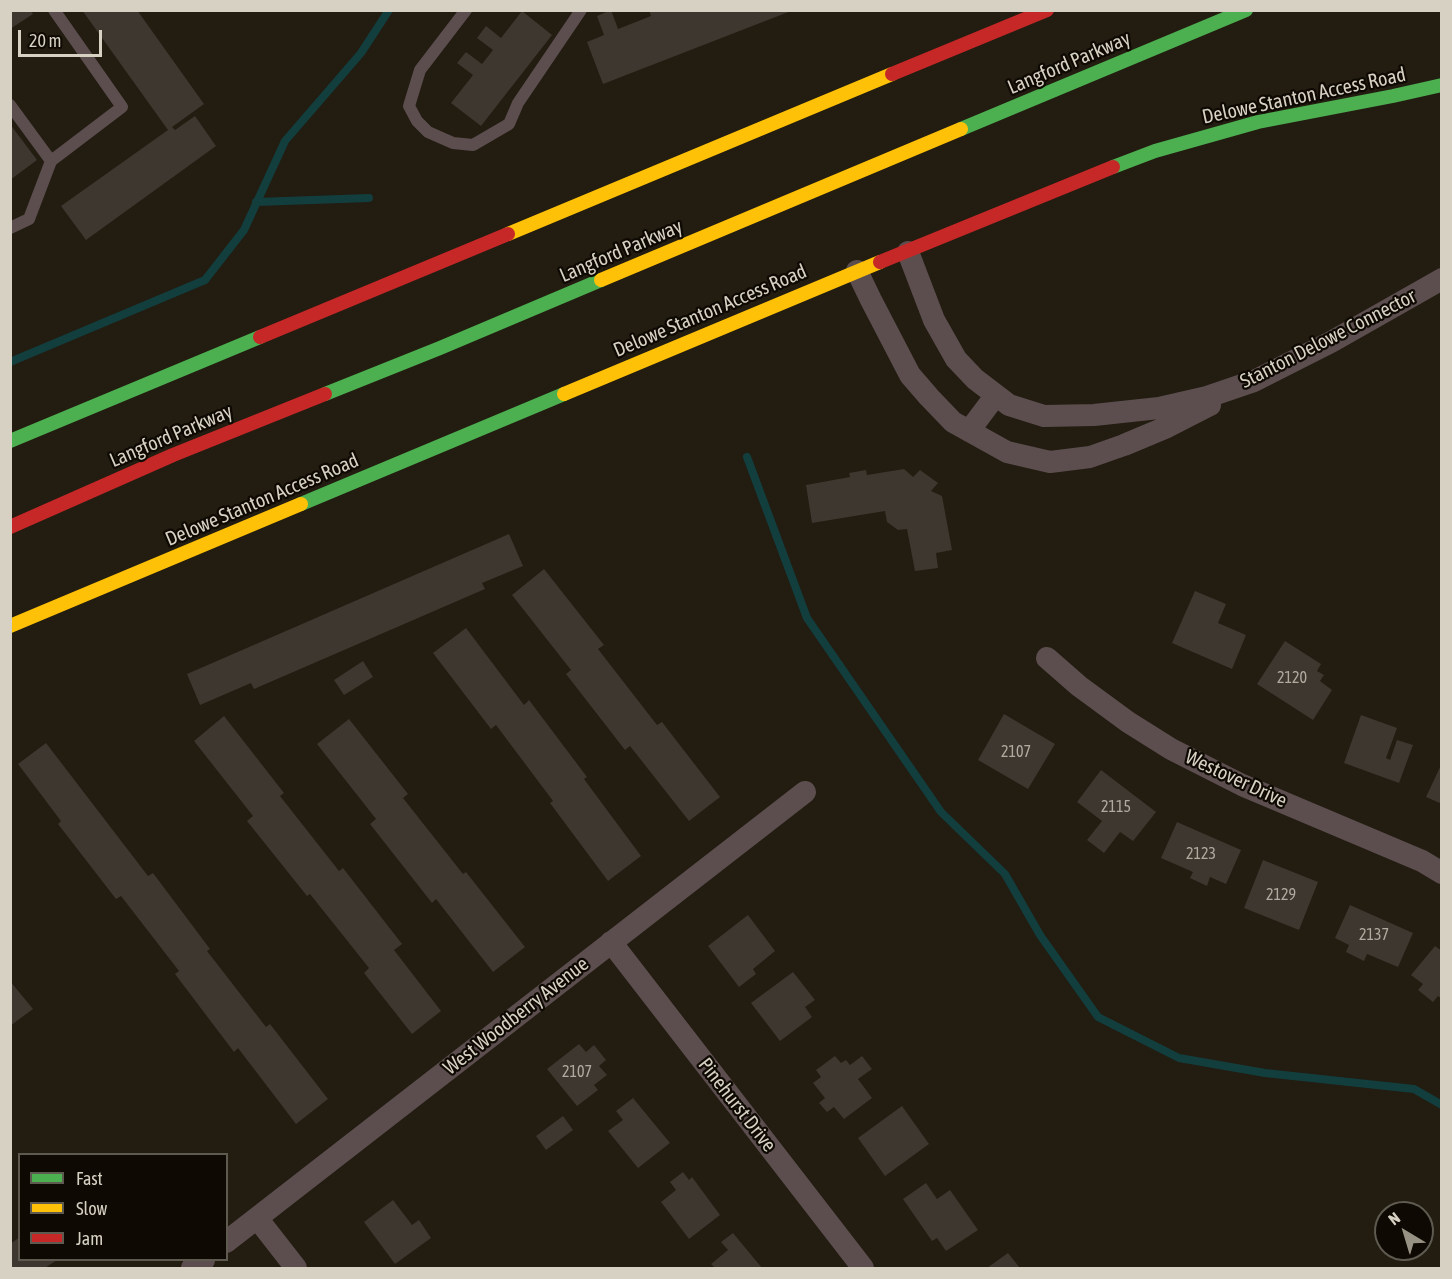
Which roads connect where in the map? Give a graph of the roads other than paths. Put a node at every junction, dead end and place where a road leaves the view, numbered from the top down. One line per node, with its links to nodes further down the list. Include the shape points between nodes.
1 (54, 10): 8 (lane, via 122,106)
2 (466, 10): 3 (lane, via 420,70 409,106 428,132 453,143 473,145 509,124 518,103)
3 (581, 10)
4 (1047, 10): 16 (main road)
5 (1246, 10): 17 (main road, Langford Parkway, via 440,348 173,455)
6 (1442, 85): 10 (main road, Delowe Stanton Access Road, via 1258,122 1155,151)
7 (10, 105): 8 (lane)
8 (51, 161): 9 (lane, via 29,219)
9 (10, 228)
10 (908, 252): 11 (main road, Delowe Stanton Access Road); 14 (street, Stanton Delowe Connector, via 934,320 956,359)
11 (857, 271): 15 (street, via 910,375 953,422); 18 (main road, Delowe Stanton Access Road)
12 (1442, 279): 13 (street, Stanton Delowe Connector, via 1331,342)
13 (1229, 390): 14 (street, Stanton Delowe Connector, via 1159,408 1094,415 1044,416 1009,405); 15 (street, via 1210,405 1167,427 1090,457 1050,462 1007,452)
14 (996, 395): 15 (street)
15 (969, 431)
16 (10, 441)
17 (10, 527)
18 (10, 626)
19 (1047, 658): 21 (street, Westover Drive, via 1128,722 1171,749 1242,785)
20 (805, 792): 22 (street, West Woodberry Avenue)
21 (1442, 873)
22 (612, 942): 23 (street, West Woodberry Avenue); 26 (street, Pinehurst Drive)
23 (257, 1218): 24 (street, West Woodberry Avenue); 25 (street)
24 (228, 1240)
25 (296, 1269)
26 (862, 1269)

